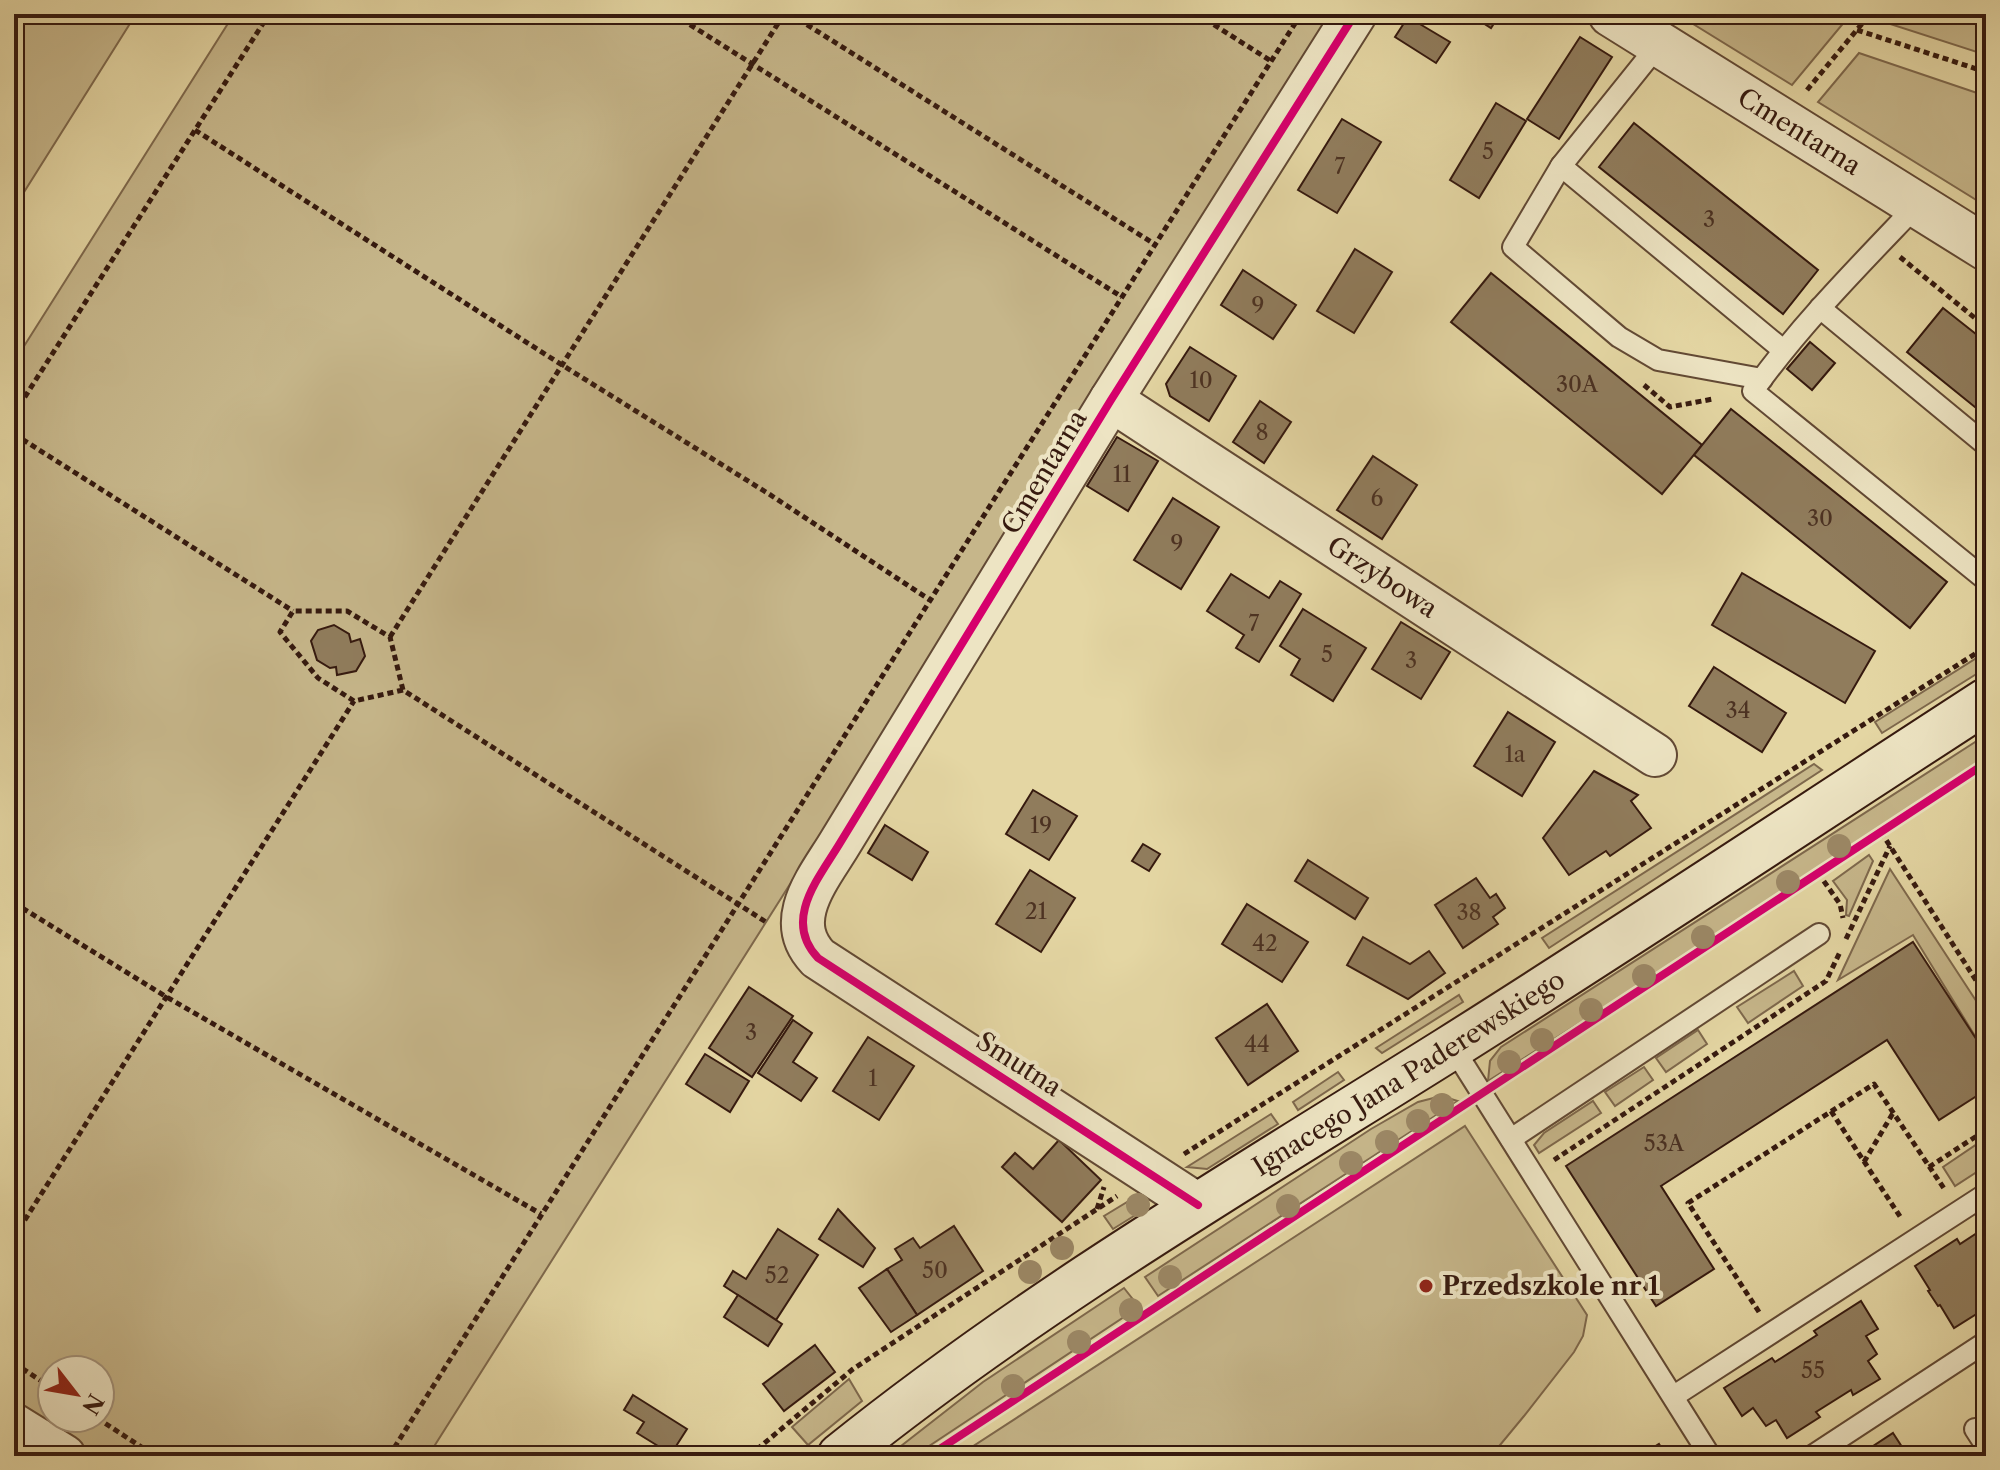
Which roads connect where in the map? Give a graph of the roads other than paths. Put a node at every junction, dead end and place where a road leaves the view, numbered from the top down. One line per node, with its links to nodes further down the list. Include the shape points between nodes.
1 (1355, 14): 10 (street, Cmentarna)
2 (1611, 14): 3 (main road, Cmentarna)
3 (1659, 44): 4 (lane); 5 (main road, Cmentarna)
4 (1561, 166): 8 (lane); 9 (lane, via 1513,247 1619,337 1658,360)
5 (1917, 205): 6 (main road, Cmentarna); 7 (lane)
6 (1986, 248)
7 (1820, 308): 8 (lane); 11 (lane)
8 (1783, 350): 9 (lane)
9 (1762, 379): 12 (lane, via 1753,391)
10 (1111, 400): 14 (street, Grzybowa); 16 (street, Cmentarna, via 809,894 803,932 807,947)
11 (1986, 445)
12 (1986, 580)
13 (1986, 701): 17 (main road, Ignacego Jana Paderewskiego)
14 (1655, 755)
15 (1819, 934): 18 (lane)
16 (818, 958): 20 (street, Smutna)
17 (1452, 1046): 18 (lane); 20 (main road, Ignacego Jana Paderewskiego)
18 (1511, 1139): 22 (lane)
19 (1986, 1194): 22 (lane)
20 (1198, 1205): 25 (main road, Ignacego Jana Paderewskiego, via 959,1366)
21 (1986, 1342): 27 (lane)
22 (1674, 1396): 26 (lane)
23 (14, 1425): 24 (street)
24 (64, 1456)
25 (840, 1456)
26 (1710, 1456)
27 (1812, 1456)

